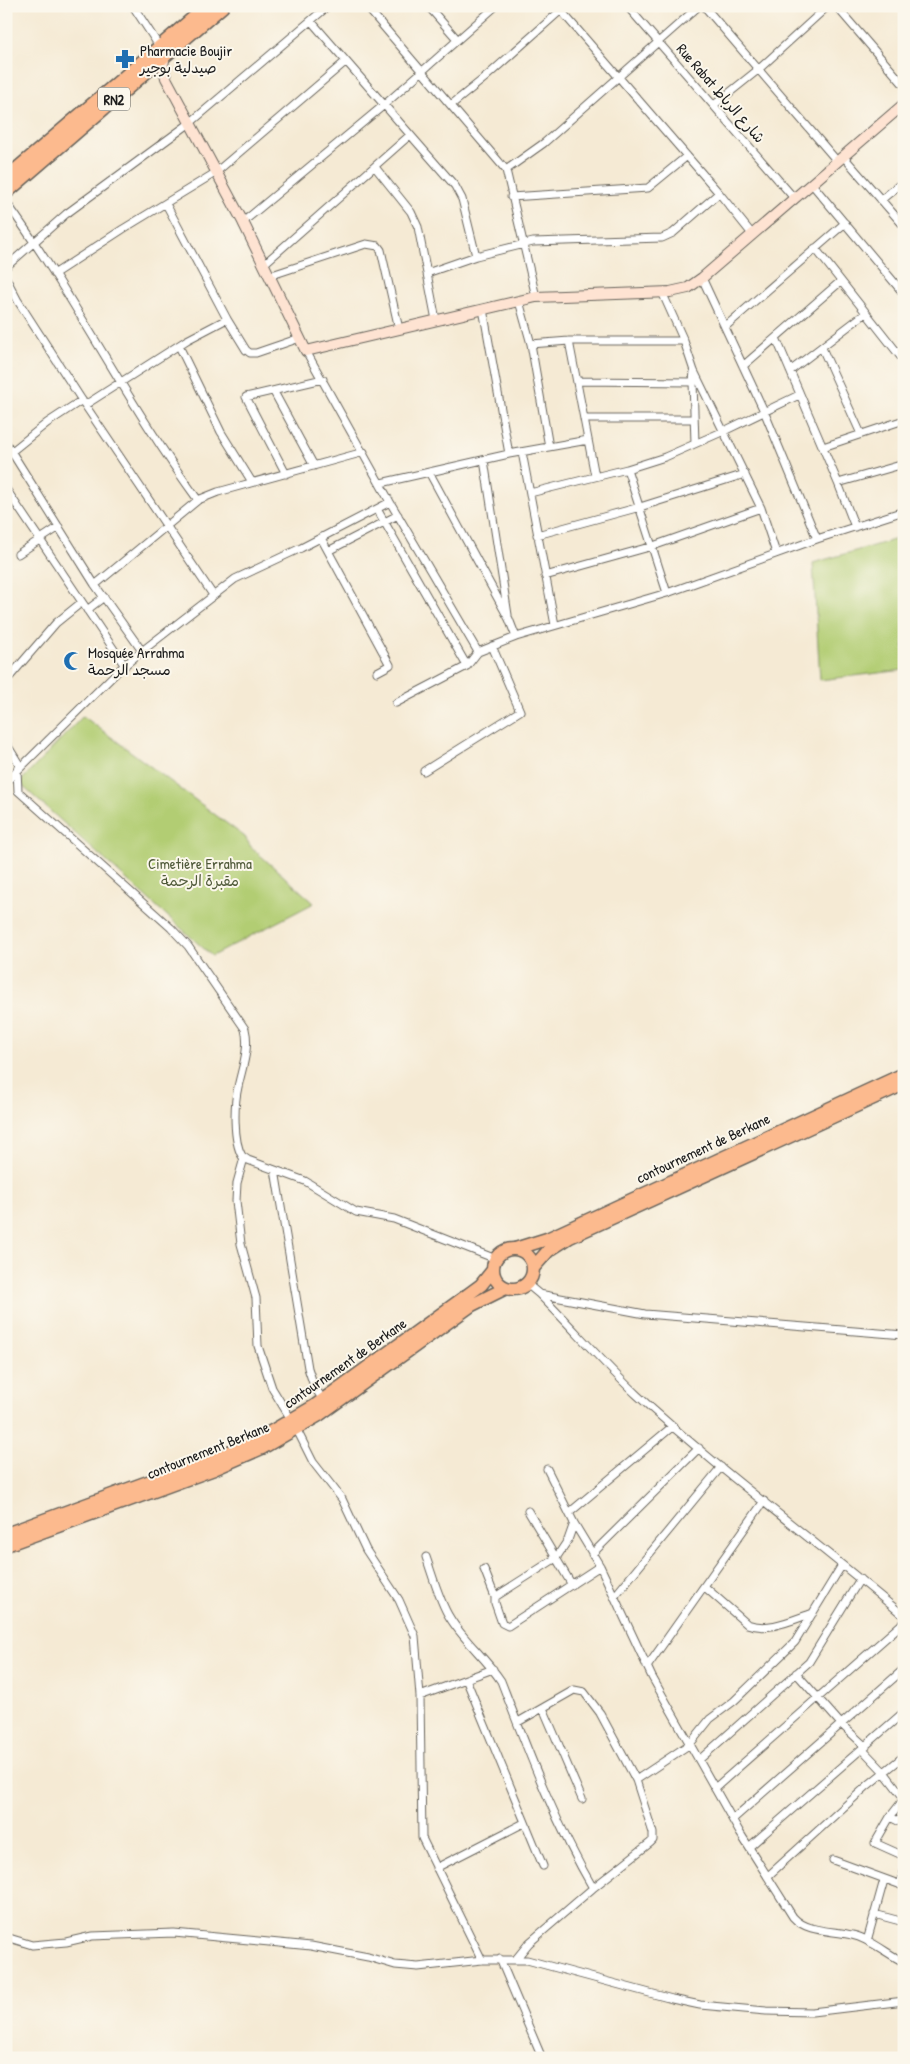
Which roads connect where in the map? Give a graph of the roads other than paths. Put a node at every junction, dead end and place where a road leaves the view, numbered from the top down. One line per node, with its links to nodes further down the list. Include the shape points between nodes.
1 (133, 6): 17 (street)
2 (207, 6): 17 (highway, RN2)
3 (223, 6): 17 (highway, RN2)
4 (328, 6): 14 (street)
5 (366, 6): 20 (street)
6 (428, 6): 15 (street)
7 (496, 6): 15 (street)
8 (627, 6): 16 (street, Rue Rabat شارع الرباط)
9 (699, 6): 16 (street)
10 (704, 6): 19 (street)
11 (828, 6): 19 (street)
12 (836, 6): 22 (street)
13 (558, 8): 21 (street); 25 (street, via 487,76)
14 (311, 21): 18 (street); 27 (street)
15 (456, 39): 20 (street)
16 (659, 42): 21 (street); 26 (street, Rue Rabat شارع الرباط)
17 (162, 51): 27 (street, via 166,78); 34 (highway, RN2); 37 (highway, RN2)
18 (345, 62): 24 (street); 33 (street)
19 (759, 69): 26 (street); 30 (street)
20 (423, 71): 24 (street); 25 (street)
21 (618, 79): 29 (street); 32 (street, via 544,143)
22 (904, 85)
23 (904, 104): 30 (street)
24 (384, 105): 28 (street); 44 (street)
25 (451, 105): 32 (street)
26 (714, 105): 40 (street, Rue Rabat شارع الرباط)
27 (190, 123): 33 (street); 48 (street, via 94,192)
28 (410, 135): 31 (street); 51 (street, via 455,186 462,199)
29 (686, 156): 38 (street); 39 (street, via 648,188)
30 (840, 159): 36 (street); 41 (street)
31 (375, 167): 52 (street); 54 (street, via 415,219)
32 (506, 170): 39 (street)
33 (215, 173): 43 (street); 44 (street)
34 (6, 178)
35 (904, 181): 41 (street)
36 (811, 184): 40 (street); 45 (street)
37 (6, 193)
38 (719, 193): 47 (street); 49 (street, via 673,233 662,238)
39 (511, 197): 49 (street)
40 (794, 198): 47 (street)
41 (881, 200): 46 (street)
42 (6, 202): 48 (street)
43 (166, 204): 55 (street); 66 (street)
44 (243, 222): 52 (street)
45 (844, 223): 50 (street); 61 (street)
46 (904, 226)
47 (752, 234): 58 (street)
48 (35, 241): 53 (street); 55 (street)
49 (523, 244): 51 (street); 62 (street)
50 (815, 248): 59 (street); 68 (street)
51 (476, 256): 54 (street)
52 (264, 264): 56 (street)
53 (6, 267)
54 (427, 273): 67 (street)
55 (54, 274): 83 (street)
56 (269, 276): 69 (street, via 366,244 378,246); 70 (street)
57 (6, 278): 88 (street)
58 (702, 278): 60 (street, via 688,288); 68 (street)
59 (841, 281): 65 (street); 71 (street)
60 (662, 292): 62 (street); 72 (street)
61 (904, 294)
62 (536, 297): 63 (street)
63 (519, 300): 64 (street); 74 (street)
64 (483, 309): 67 (street); 103 (street)
65 (866, 313): 76 (street); 78 (street)
66 (227, 319): 70 (street, via 242,346 250,353); 75 (street)
67 (436, 320): 69 (street)
68 (726, 326): 79 (street)
69 (399, 329): 77 (street)
70 (300, 338): 77 (street)
71 (776, 338): 79 (street); 81 (street)
72 (684, 341): 73 (street); 80 (street)
73 (569, 342): 74 (street); 84 (street)
74 (531, 344): 98 (street)
75 (179, 346): 83 (street); 112 (street, via 221,432)
76 (822, 348): 81 (street); 94 (street)
77 (306, 351): 82 (street)
78 (902, 357)
79 (743, 366): 89 (street)
80 (694, 371): 85 (street); 93 (street)
81 (790, 371): 87 (street)
82 (323, 379): 86 (street); 100 (street)
83 (119, 382): 88 (street); 117 (street)
84 (577, 382): 85 (street); 90 (street)
85 (693, 382): 91 (street)
86 (274, 392): 106 (street); 109 (street, via 246,397)
87 (799, 395): 89 (street); 99 (street)
88 (84, 402): 102 (street, via 47,423); 125 (street)
89 (764, 411): 93 (street); 131 (street)
90 (584, 419): 91 (street); 95 (street)
91 (694, 419): 97 (street)
92 (904, 420): 94 (street)
93 (724, 432): 97 (street); 110 (street)
94 (862, 434): 99 (street)
95 (588, 440): 98 (street); 111 (street)
96 (6, 443): 102 (street)
97 (695, 443): 107 (street)
98 (549, 447): 101 (street)
99 (823, 447): 114 (street)
100 (364, 452): 106 (street); 113 (street)
101 (522, 452): 103 (street); 116 (street)
102 (9, 454): 126 (street)
103 (509, 454): 104 (street)
104 (484, 460): 108 (street); 143 (street)
105 (904, 464): 114 (street)
106 (314, 466): 109 (street)
107 (627, 468): 111 (street); 119 (street)
108 (429, 472): 113 (street); 143 (street)
109 (286, 474): 112 (street)
110 (745, 474): 119 (street); 121 (street)
111 (595, 476): 116 (street)
112 (252, 482): 117 (street)
113 (381, 483): 118 (street)
114 (838, 483): 127 (street)
115 (6, 489): 130 (street)
116 (530, 493): 128 (street)
117 (198, 500): 125 (street)
118 (390, 502): 120 (street); 123 (street)
119 (640, 507): 128 (street); 132 (street)
120 (377, 508): 124 (street); 129 (street)
121 (761, 508): 132 (street); 134 (street)
122 (904, 512): 127 (street)
123 (398, 515): 124 (street); 148 (street)
124 (385, 522): 133 (street); 150 (street)
125 (166, 526): 137 (street); 139 (street)
126 (59, 527): 130 (street); 137 (street)
127 (855, 527): 131 (street)
128 (537, 535): 136 (street)
129 (321, 538): 133 (street); 139 (street, via 235,579)
130 (40, 539): 135 (street); 141 (street)
131 (817, 539): 134 (street)
132 (653, 546): 136 (street); 138 (street)
133 (328, 550): 151 (street, via 390,665)
134 (776, 553): 138 (street)
135 (18, 554)
136 (545, 576): 144 (street)
137 (96, 585): 140 (street)
138 (667, 593): 144 (street)
139 (213, 595): 147 (street)
140 (104, 597): 142 (street); 147 (street)
141 (82, 602): 142 (street); 152 (street, via 56,623)
142 (87, 610): 149 (street)
143 (509, 619): 145 (street)
144 (555, 625): 145 (street)
145 (516, 637): 146 (street)
146 (492, 646): 148 (street); 156 (street, via 520,711)
147 (142, 651): 149 (street)
148 (478, 652): 150 (street)
149 (125, 666): 155 (street)
150 (467, 666): 153 (street)
151 (377, 672)
152 (6, 681)
153 (396, 704)
154 (6, 743): 155 (street, via 19,764)
155 (17, 770): 157 (street); 160 (street, via 18,791 171,928 188,946 245,1029 236,1131 240,1154)
156 (424, 771)
157 (6, 782)
158 (904, 1074): 162 (highway, contournement de Berkane, via 547,1238)
159 (904, 1084): 164 (highway, via 578,1233 548,1251)
160 (244, 1158): 161 (street); 170 (street, via 236,1201 241,1244 256,1298 258,1346 272,1388)
161 (275, 1170): 163 (street, via 316,1187 356,1212 394,1219); 169 (street, via 308,1368)
162 (515, 1249): 163 (highway, via 504,1252); 164 (highway, via 525,1253)
163 (494, 1265): 166 (highway, via 497,1281); 169 (highway, contournement de Berkane, via 473,1291)
164 (533, 1268): 165 (highway)
165 (527, 1284): 166 (highway, via 517,1289); 167 (street)
166 (506, 1288): 170 (highway, contournement Berkane, via 472,1305)
167 (539, 1294): 168 (street, via 645,1314); 171 (street)
168 (904, 1335)
169 (323, 1400): 170 (highway, contournement de Berkane)
170 (294, 1425): 179 (highway, contournement de Berkane); 180 (highway, contournement Berkane, via 230,1462); 200 (street, via 313,1462 342,1499 366,1550 410,1622 418,1652)
171 (673, 1426): 172 (street); 177 (street)
172 (699, 1448): 173 (street); 181 (street)
173 (721, 1467): 175 (street); 191 (street)
174 (547, 1469): 177 (street)
175 (764, 1501): 184 (street); 189 (street)
176 (528, 1511): 183 (street)
177 (569, 1513): 178 (street)
178 (574, 1524): 181 (street); 183 (street)
179 (6, 1534)
180 (6, 1544)
181 (592, 1554): 185 (street)
182 (426, 1557): 196 (street, via 449,1617 470,1646)
183 (556, 1558): 188 (street); 190 (street)
184 (842, 1564): 187 (street); 192 (street)
185 (600, 1566): 188 (street); 191 (street)
186 (484, 1569): 190 (street)
187 (860, 1579): 193 (street); 198 (street, via 815,1653)
188 (572, 1585): 190 (street, via 508,1626 502,1624)
189 (704, 1587): 192 (street, via 753,1626 771,1626); 195 (street)
190 (495, 1597)
191 (614, 1597): 195 (street)
192 (813, 1613): 206 (street, via 795,1642 734,1701 710,1719)
193 (904, 1616)
194 (904, 1622): 201 (street)
195 (648, 1667): 206 (street)
196 (493, 1669): 199 (street); 204 (street)
197 (904, 1669): 205 (street)
198 (796, 1673): 201 (street); 209 (street)
199 (466, 1679): 200 (street); 217 (street)
200 (420, 1696): 223 (street, via 422,1838)
201 (817, 1699): 205 (street); 212 (street)
202 (543, 1708): 204 (street); 211 (street, via 574,1690 584,1692 600,1713); 213 (street)
203 (904, 1712): 207 (street)
204 (518, 1722): 228 (street, via 570,1848)
205 (840, 1724): 207 (street); 216 (street)
206 (690, 1744): 209 (street); 211 (street)
207 (864, 1748): 210 (street); 219 (street)
208 (904, 1756): 210 (street)
209 (699, 1760): 212 (street)
210 (884, 1772): 214 (street); 225 (street)
211 (636, 1780): 228 (street, via 653,1840)
212 (715, 1788): 216 (street)
213 (582, 1799)
214 (904, 1799): 215 (street)
215 (890, 1817): 218 (street); 220 (street, via 875,1844)
216 (733, 1819): 219 (street)
217 (524, 1824): 222 (street); 223 (street)
218 (904, 1824)
219 (749, 1847): 225 (street)
220 (904, 1856)
221 (833, 1860): 226 (street)
222 (542, 1866)
223 (436, 1868): 235 (street)
224 (904, 1871): 227 (street)
225 (768, 1876): 232 (street, via 797,1922)
226 (884, 1880): 227 (street); 229 (street)
227 (902, 1886)
228 (593, 1888): 234 (street, via 529,1943)
229 (874, 1914): 230 (street); 232 (street)
230 (904, 1922)
231 (6, 1937): 235 (street, via 32,1945 92,1936 174,1933 311,1946 395,1965 418,1967)
232 (867, 1940): 236 (street)
233 (500, 1959): 234 (street); 235 (street); 238 (street)
234 (516, 1959): 237 (street, via 700,2005 812,2012)
235 (482, 1960)
236 (904, 1962)
237 (904, 2002)
238 (542, 2058)

